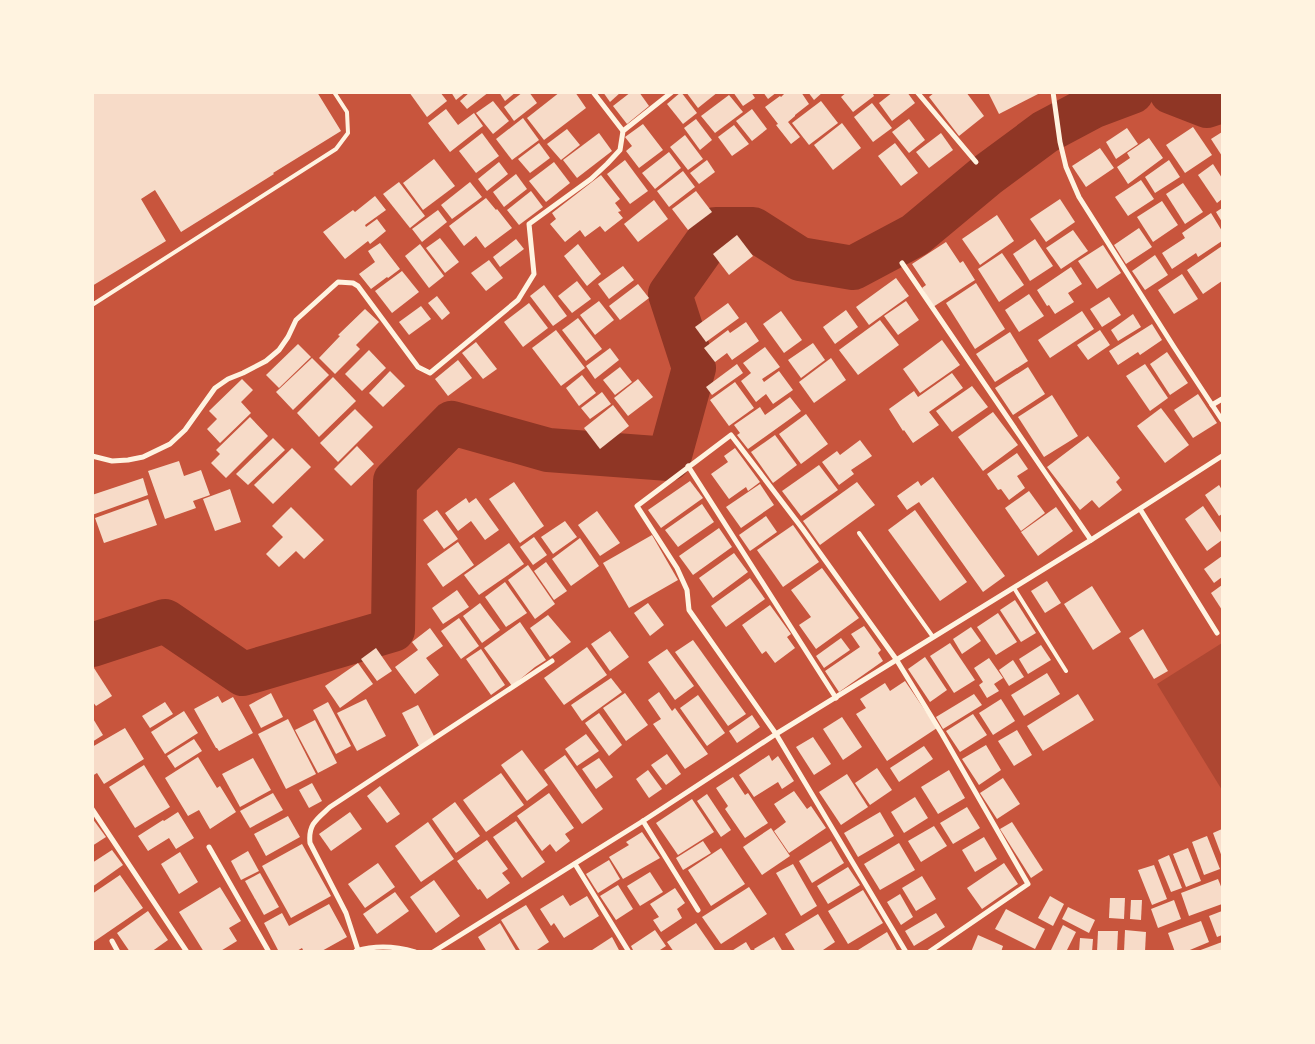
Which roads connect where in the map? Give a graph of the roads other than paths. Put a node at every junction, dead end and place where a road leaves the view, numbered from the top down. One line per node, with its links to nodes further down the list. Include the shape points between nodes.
1 (334, 92): 9 (lane, via 347,112 348,133 336,149)
2 (593, 92): 6 (street)
3 (672, 92): 6 (street)
4 (917, 92): 7 (street)
5 (1053, 94): 11 (street, via 1066,167 1079,197)
6 (623, 131): 13 (street, via 620,150 607,164 528,224 534,274 518,300 430,373 418,367 358,286 338,282 296,320 279,350 266,361 215,388 185,430 170,444 143,457 128,460 112,461)
7 (976, 162)
8 (902, 263): 18 (street)
9 (92, 305)
10 (1222, 399): 11 (street)
11 (1212, 405): 12 (street)
12 (1222, 420)
13 (92, 456)
14 (1222, 456): 16 (street)
15 (688, 466): 22 (street, via 731,435); 25 (street); 26 (street, via 637,506 677,568 687,590 689,610)
16 (1140, 509): 18 (street); 20 (street)
17 (859, 532): 21 (lane)
18 (1091, 540): 19 (street)
19 (1014, 588): 21 (street); 24 (lane)
20 (1217, 633)
21 (933, 637): 22 (street)
22 (896, 660): 25 (street); 41 (street, via 1028,884)
23 (552, 661): 33 (street, via 330,807 311,826 310,843 346,913)
24 (1066, 672)
25 (836, 698): 26 (street)
26 (776, 734): 28 (street); 40 (street)
27 (92, 809): 35 (street)
28 (643, 821): 30 (street); 31 (street)
29 (209, 847): 36 (street)
30 (575, 864): 38 (street); 39 (street)
31 (698, 910)
32 (112, 942): 34 (street)
33 (357, 951): 37 (street, via 392,947)
34 (118, 952)
35 (187, 952)
36 (269, 952)
37 (415, 952)
38 (433, 952)
39 (629, 952)
40 (906, 952)
41 (929, 952)

